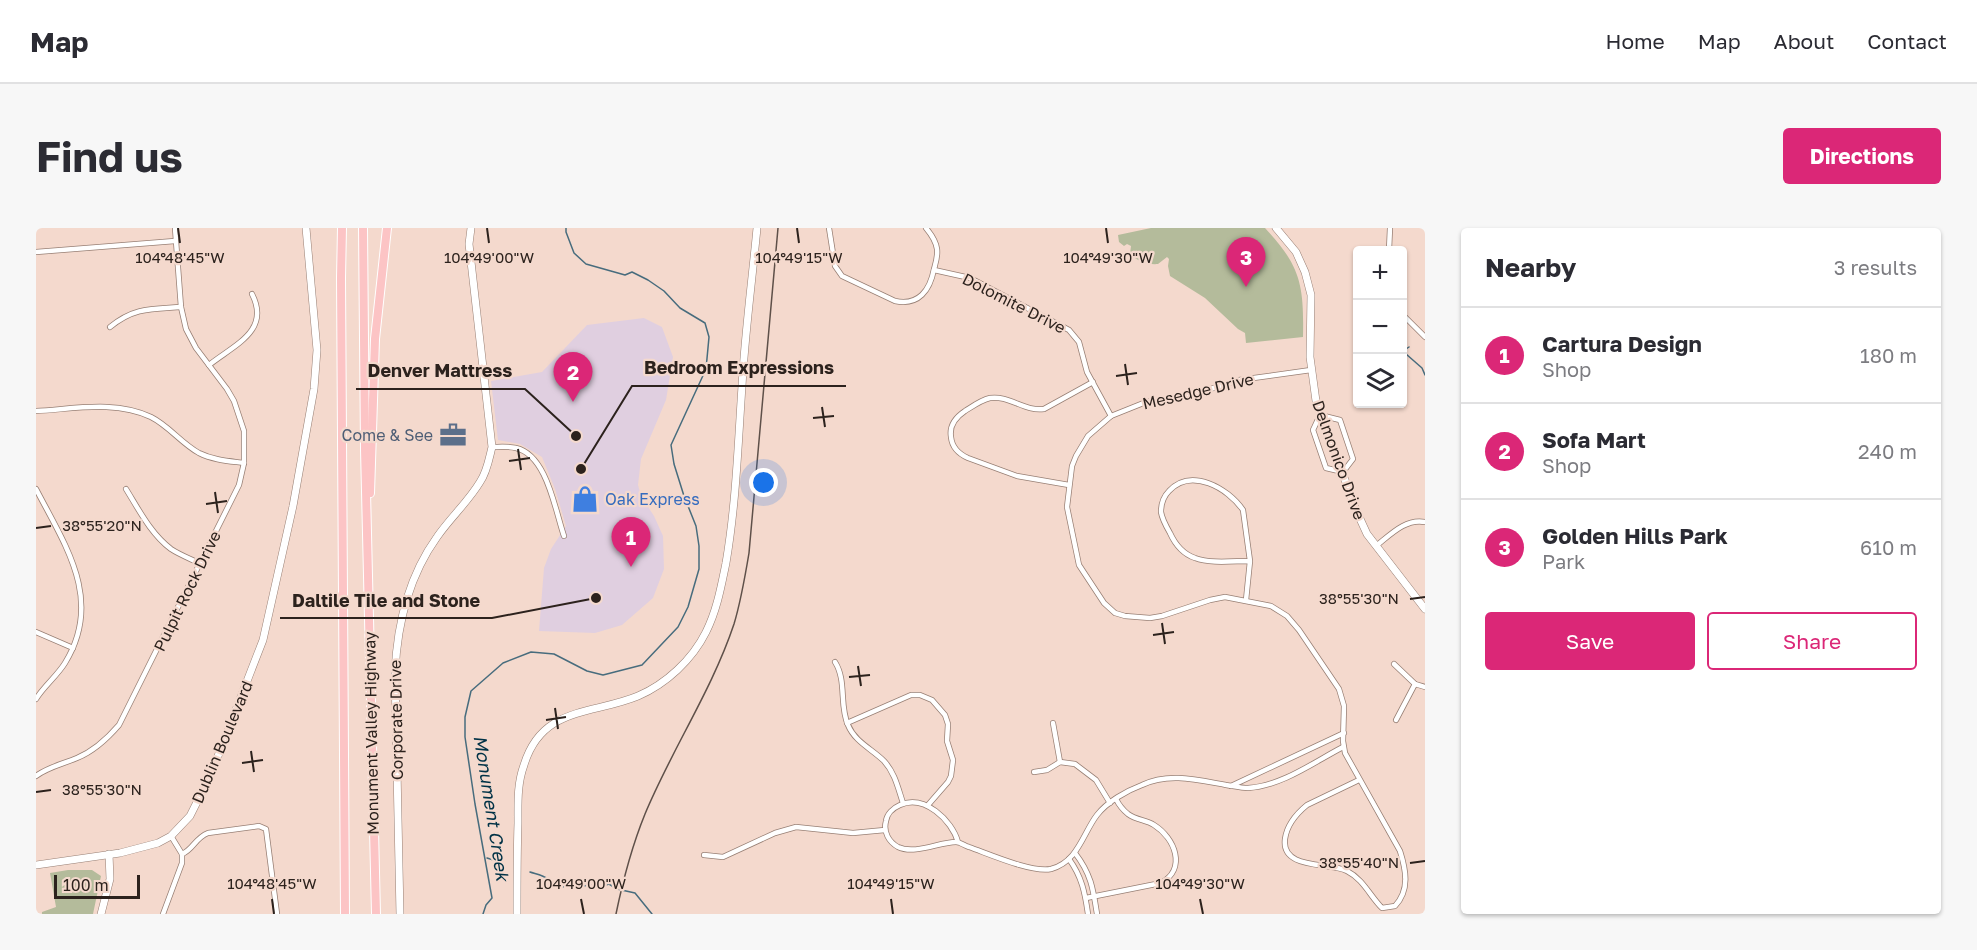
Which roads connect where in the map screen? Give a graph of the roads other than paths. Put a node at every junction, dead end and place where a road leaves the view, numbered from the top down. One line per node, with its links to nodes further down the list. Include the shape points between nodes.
1 (175, 228): 12 (street, Pulpit Rock Drive)
2 (306, 228): 63 (street, Dublin Boulevard, via 317,350 293,506 263,640 211,774 190,816)
3 (340, 228): 76 (highway, Monument Valley Highway)
4 (363, 228): 33 (highway, Monument Valley Highway)
5 (387, 228): 33 (highway, via 375,339 371,476)
6 (471, 228): 27 (street, Corporate Drive, via 469,244)
7 (757, 228): 79 (street, via 733,518 714,614 693,651 661,684 621,702 568,715 536,740 524,764 518,796)
8 (829, 228): 15 (street, via 835,266 842,276 895,301 908,302 923,294 931,284)
9 (926, 228): 15 (street, via 937,250)
10 (1276, 228): 22 (street, Delmonico Drive, via 1296,252 1311,295)
11 (1390, 228): 13 (street)
12 (175, 241): 14 (street); 17 (street, Pulpit Rock Drive)
13 (1389, 246)
14 (36, 252)
15 (934, 270): 23 (street, Dolomite Drive, via 970,278 1070,330 1082,348)
16 (252, 294): 21 (street, via 258,305 254,329)
17 (181, 307): 19 (street, via 136,311); 21 (street, Pulpit Rock Drive, via 189,336)
18 (1407, 319): 20 (street)
19 (110, 327)
20 (1425, 337)
21 (209, 365): 28 (street, Pulpit Rock Drive, via 238,412 244,431)
22 (1311, 370): 25 (street, Delmonico Drive); 26 (street, Mesedge Drive, via 1239,380 1184,397 1146,402)
23 (1093, 382): 26 (street, Dolomite Drive); 30 (street, via 1044,409 988,398 958,416 951,429 952,443 968,458 1017,476)
24 (36, 411): 28 (street, via 109,407 131,410 158,422 199,453)
25 (1320, 415): 29 (street, Delmonico Drive); 29 (street, via 1313,430 1326,468); 29 (street, via 1340,420 1353,459)
26 (1112, 417): 30 (street, Mesedge Drive, via 1081,446)
27 (492, 447): 35 (street, via 515,448 538,463); 78 (street, Corporate Drive, via 480,483 436,538 423,561 404,610 396,647)
28 (244, 463): 38 (street, Pulpit Rock Drive, via 238,485)
29 (1343, 472): 36 (street, Delmonico Drive, via 1360,519)
30 (1069, 485): 39 (street, Mesedge Drive, via 1067,507 1079,565 1115,613 1150,618 1218,598)
31 (36, 489): 42 (street, via 73,559 81,585 81,620)
32 (126, 489): 38 (street, via 157,536 172,550)
33 (366, 514): 77 (highway, Monument Valley Highway)
34 (1425, 522): 36 (street, via 1405,524)
35 (564, 536)
36 (1376, 546): 40 (street, Delmonico Drive)
37 (1250, 561): 37 (street, via 1208,561 1186,554 1163,519 1163,497 1183,482 1201,481 1226,492 1243,510); 39 (street)
38 (201, 564): 55 (street, Pulpit Rock Drive, via 119,725 92,750)
39 (1246, 600): 51 (street, Mesedge Drive, via 1271,606 1293,622 1339,689 1344,706)
40 (1425, 609)
41 (36, 632): 42 (street)
42 (73, 648): 47 (street)
43 (835, 662): 49 (street, via 841,672)
44 (1394, 664): 45 (street)
45 (1415, 684): 46 (street); 48 (street)
46 (1425, 687)
47 (36, 699)
48 (1396, 720)
49 (847, 723): 59 (street, via 859,741 889,768); 61 (street, via 911,695 932,700 947,720 953,770 948,782)
50 (1053, 723): 53 (street)
51 (1344, 733): 52 (street, Mesedge Drive); 57 (street)
52 (1343, 747): 56 (street, Mesedge Drive); 57 (street, via 1270,784)
53 (1060, 762): 54 (street); 60 (street, via 1081,768 1096,780)
54 (1034, 772)
55 (36, 776)
56 (1359, 780): 56 (street, Mesedge Drive, via 1400,851 1405,888 1395,906 1382,908 1356,876 1334,867 1297,861 1285,849 1290,825 1301,810)
57 (1231, 786): 58 (street, via 1171,777 1147,782)
58 (1116, 799): 60 (street); 71 (street, via 1126,813 1161,830 1171,842 1177,860 1161,883)
59 (903, 803): 61 (street); 62 (street, via 891,811)
60 (1110, 803): 65 (street, via 1096,817)
61 (927, 805): 64 (street, via 951,826)
62 (885, 830): 64 (street, via 891,842 904,849); 68 (street, via 853,833 796,827 723,856)
63 (171, 836): 66 (street, Dublin Boulevard, via 142,848); 67 (street)
64 (958, 842): 69 (street, via 1041,870)
65 (1075, 853): 69 (street); 71 (street, via 1088,873)
66 (109, 854): 70 (street, Dublin Boulevard); 73 (street, via 110,879)
67 (182, 854): 74 (street); 75 (street, via 208,833 259,826 266,829)
68 (704, 855)
69 (1069, 859): 72 (street, via 1080,876)
70 (36, 865)
71 (1095, 896): 72 (street); 81 (street)
72 (1086, 898): 80 (street)
73 (101, 914)
74 (163, 914)
75 (277, 914)
76 (345, 914)
77 (376, 914)
78 (400, 914)
79 (517, 914)
80 (1088, 914)
81 (1097, 914)

